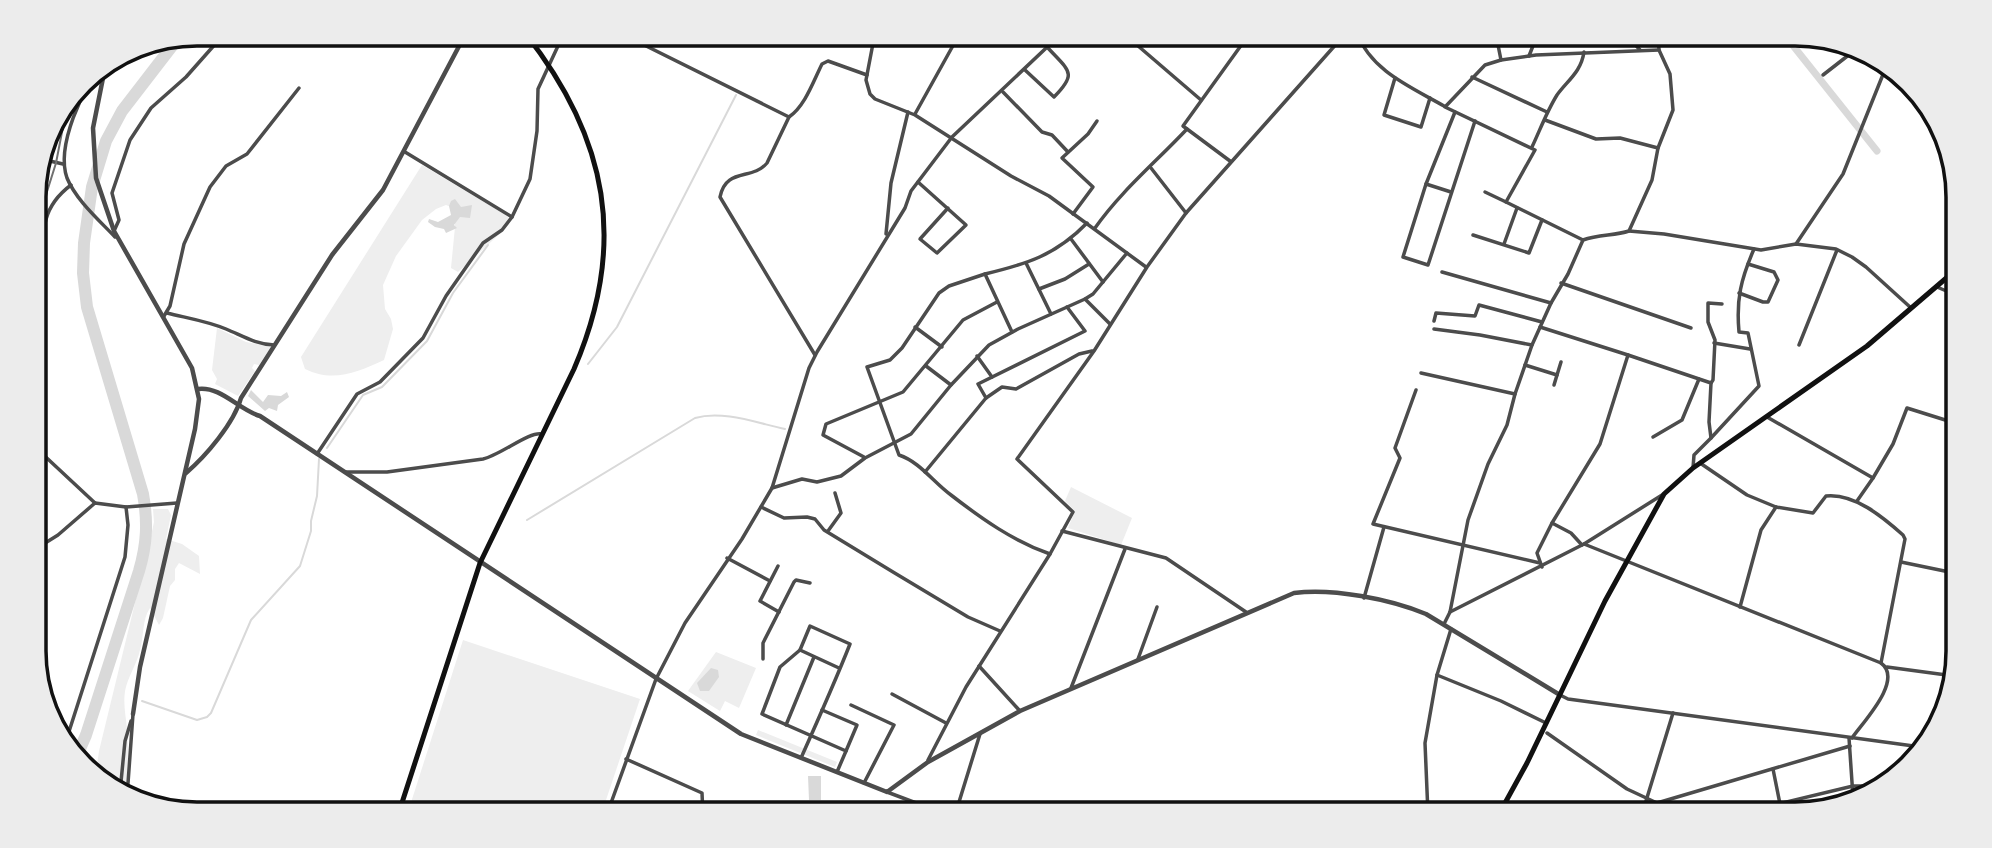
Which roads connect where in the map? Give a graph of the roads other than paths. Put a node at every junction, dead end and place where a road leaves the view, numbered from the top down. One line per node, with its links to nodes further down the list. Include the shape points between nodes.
1 (213, 46): 70 (street, via 151,108 130,140 112,193 119,220)
2 (459, 46): 49 (street)
3 (535, 46): 23 (main road)
4 (558, 46): 23 (street)
5 (646, 46): 41 (street)
6 (871, 46): 26 (street)
7 (953, 46): 40 (street)
8 (1138, 46): 35 (street)
9 (1241, 46): 35 (street)
10 (1334, 46): 52 (street)
11 (1363, 46): 29 (street)
12 (1498, 46): 22 (street)
13 (1533, 46): 21 (street)
14 (1636, 46): 17 (street)
15 (1660, 46): 18 (street)
16 (1048, 48): 24 (street); 24 (street, via 1070,78 1054,97)
17 (1640, 50): 18 (street); 19 (street)
18 (1660, 50): 48 (street, via 1670,74 1673,110)
19 (1584, 52): 21 (street); 39 (street, via 1581,67)
20 (1848, 55): 27 (street)
21 (1529, 56): 22 (street)
22 (1501, 60): 28 (street, via 1485,65)
23 (550, 65): 65 (street, via 538,89 530,179); 142 (main road, via 574,105 592,152 601,194 604,246 588,336)
24 (1025, 70): 32 (street)
25 (1883, 74): 77 (street, via 1843,174)
26 (867, 75): 38 (street, via 875,99); 41 (street, via 828,61 822,64)
27 (1823, 75)
28 (1472, 77): 36 (street); 39 (street)
29 (1395, 78): 34 (street); 34 (street, via 1384,115 1421,127)
30 (102, 79): 70 (street, via 93,128 94,168)
31 (299, 88): 103 (street, via 247,154 226,166 206,194 184,244)
32 (1003, 92): 46 (street); 50 (street)
33 (82, 98): 53 (street)
34 (1430, 98): 36 (street)
35 (1202, 100): 45 (street, via 1183,126)
36 (1445, 107): 37 (street)
37 (1455, 111): 44 (street); 56 (street)
38 (908, 112): 40 (street); 73 (street, via 891,183)
39 (1548, 112): 42 (street)
40 (915, 115): 46 (street)
41 (789, 117): 119 (street, via 762,169 732,177 720,197)
42 (1545, 120): 47 (street); 48 (street, via 1596,139 1620,138)
43 (1097, 121): 50 (street)
44 (1475, 121): 47 (street); 59 (street)
45 (1187, 129): 52 (street); 54 (street)
46 (952, 137): 55 (street); 64 (street)
47 (1532, 148): 60 (street)
48 (1658, 148): 71 (street, via 1652,180)
49 (405, 152): 65 (street); 113 (street)
50 (1068, 152): 64 (street, via 1062,158 1093,187)
51 (50, 161): 53 (street)
52 (1231, 161): 63 (street)
53 (63, 164): 57 (street)
54 (1151, 167): 63 (street); 69 (street, via 1123,192)
55 (918, 182): 61 (street); 73 (street)
56 (1426, 184): 59 (street); 59 (street, via 1403,257 1428,265)
57 (71, 185): 67 (street, via 57,196); 76 (street)
58 (1485, 191): 60 (street)
59 (1451, 192)
60 (1506, 202): 62 (street)
61 (948, 208): 61 (street, via 966,225 937,253 920,239)
62 (1517, 208): 66 (street); 78 (street)
63 (1186, 213): 85 (street)
64 (1073, 214): 68 (street)
65 (512, 217): 146 (street, via 483,243 423,338 380,382 358,394)
66 (1542, 220): 75 (street); 78 (street, via 1529,253)
67 (46, 222)
68 (1087, 223): 69 (street); 74 (street)
69 (1095, 228): 81 (street)
70 (114, 230): 76 (street)
71 (1629, 231): 75 (street); 79 (street)
72 (1473, 234): 78 (street)
73 (886, 237): 119 (street)
74 (1071, 239): 82 (street); 83 (street)
75 (1583, 240): 90 (street)
76 (121, 243): 103 (street)
77 (1796, 243): 79 (street); 80 (street)
78 (1504, 244)
79 (1754, 249): 84 (street)
80 (1837, 250): 101 (street, via 1866,267); 115 (street)
81 (1127, 253): 85 (street); 89 (street)
82 (1026, 263): 87 (street); 92 (street)
83 (1089, 264): 89 (street); 92 (street)
84 (1748, 264): 94 (street); 94 (street, via 1774,272 1778,280 1768,302)
85 (1147, 267): 106 (street)
86 (1441, 272): 97 (street)
87 (985, 274): 96 (street); 108 (street, via 949,286)
88 (1946, 278): 91 (main road)
89 (1103, 282): 95 (street)
90 (1561, 282): 97 (street); 109 (street)
91 (1936, 286): 93 (street); 101 (main road)
92 (1039, 289): 104 (street)
93 (1946, 291)
94 (1739, 293): 117 (street, via 1739,332 1750,333)
95 (1085, 299): 99 (street); 106 (street)
96 (997, 302): 111 (street); 116 (street, via 963,320)
97 (1551, 303): 107 (street)
98 (1722, 304): 112 (street, via 1708,303)
99 (1067, 306): 104 (street); 127 (street, via 1085,331)
100 (1438, 307): 102 (street)
101 (1910, 307): 140 (main road, via 1892,327)
102 (1436, 313): 105 (street); 107 (street, via 1475,316 1479,304)
103 (165, 314): 113 (street, via 187,316 251,341); 132 (street)
104 (1051, 314): 111 (street)
105 (1434, 321)
106 (1110, 324): 118 (street)
107 (1541, 325): 114 (street); 120 (street)
108 (915, 327): 116 (street); 136 (street, via 890,360 867,367)
109 (1691, 328)
110 (1434, 329): 114 (street)
111 (1012, 332): 121 (street)
112 (1714, 343): 117 (street); 129 (street)
113 (276, 345): 137 (street)
114 (1532, 345): 123 (street)
115 (1799, 345)
116 (942, 346): 124 (street)
117 (1751, 349): 144 (street, via 1759,386)
118 (1094, 351): 135 (street, via 1079,354 1016,388 1002,387); 166 (street, via 1017,458 1073,512)
119 (816, 355): 155 (street)
120 (1628, 355): 128 (street); 164 (street, via 1600,443)
121 (977, 356): 127 (street); 130 (street)
122 (1561, 362): 126 (street)
123 (1525, 365): 126 (street); 134 (street)
124 (926, 366): 130 (street); 136 (street, via 903,392)
125 (1420, 373): 134 (street)
126 (1557, 375): 131 (street)
127 (992, 377): 135 (street, via 978,384)
128 (1699, 379): 129 (street); 139 (street)
129 (1711, 383): 144 (street)
130 (951, 385): 145 (street, via 911,434)
131 (1554, 385)
132 (198, 389): 137 (street, via 208,387); 153 (street)
133 (1416, 390): 165 (street, via 1395,448 1399,458 1373,524)
134 (1515, 394): 170 (street)
135 (986, 398): 152 (street)
136 (879, 402): 145 (street); 147 (street, via 826,424 823,435)
137 (239, 406): 146 (street); 153 (street)
138 (1680, 409): 139 (street)
139 (1685, 411): 143 (street, via 1682,421)
140 (1767, 417): 149 (main road); 154 (street)
141 (1946, 420): 154 (street, via 1907,408)
142 (542, 434): 151 (street, via 530,435 483,459 378,473); 174 (main road)
143 (1653, 437)
144 (1711, 438): 150 (street, via 1694,455)
145 (894, 443): 147 (street); 152 (street, via 899,455)
146 (317, 454): 151 (street)
147 (865, 458): 155 (street, via 841,476 817,482 802,479)
148 (46, 460): 159 (street)
149 (1700, 463): 150 (main road); 163 (street, via 1747,495)
150 (1693, 468): 157 (main road)
151 (343, 472): 174 (street)
152 (925, 472): 172 (street, via 1014,540)
153 (185, 474): 160 (street)
154 (1873, 478): 158 (street)
155 (772, 488): 161 (street)
156 (835, 493): 167 (street, via 841,513)
157 (1664, 494): 169 (street); 175 (main road)
158 (1857, 501): 163 (street, via 1826,496 1813,513); 176 (street, via 1903,535)
159 (95, 503): 162 (street); 168 (street)
160 (177, 503): 162 (street); 209 (street)
161 (761, 506): 167 (street, via 784,517 815,519); 173 (street)
162 (126, 507): 213 (street, via 125,557)
163 (1776, 507): 184 (street, via 1761,530)
164 (1552, 523): 169 (street); 177 (street, via 1537,553)
165 (1384, 527): 170 (street); 182 (street)
166 (1062, 531): 171 (street); 172 (street)
167 (828, 532): 190 (street, via 968,617)
168 (46, 542)
169 (1583, 544): 175 (street); 177 (street)
170 (1463, 545): 177 (street); 187 (street)
171 (1125, 549): 186 (street, via 1166,558); 202 (street)
172 (1050, 554): 190 (street)
173 (727, 558): 180 (street); 201 (street)
174 (480, 562): 201 (street); 234 (main road)
175 (1626, 562): 184 (street); 204 (main road)
176 (1901, 562): 179 (street); 195 (street)
177 (1541, 565): 187 (street)
178 (778, 566): 180 (street)
179 (1946, 571)
180 (770, 581): 185 (street, via 760,601)
181 (810, 583): 185 (street, via 796,580)
182 (1364, 598): 186 (street, via 1294,593); 188 (street, via 1409,607)
183 (1157, 607): 194 (street)
184 (1740, 607): 195 (street)
185 (779, 612): 193 (street, via 763,643)
186 (1246, 612): 194 (street)
187 (1450, 612): 188 (street)
188 (1444, 624): 189 (street)
189 (1451, 629): 199 (street); 204 (street)
190 (1000, 631): 196 (street)
191 (800, 650): 192 (street); 198 (street, via 810,626 850,644); 212 (street, via 780,667 762,714)
192 (814, 657): 198 (street); 212 (street)
193 (764, 659)
194 (1138, 659): 202 (street)
195 (1881, 663): 197 (street)
196 (979, 666): 207 (street); 210 (street)
197 (1886, 667): 200 (street); 217 (street, via 1885,693)
198 (840, 669): 206 (street)
199 (1437, 675): 211 (street); 239 (street, via 1425,743)
200 (1945, 675)
201 (656, 679): 221 (street, via 741,734); 222 (street)
202 (1071, 688): 207 (street)
203 (892, 694): 210 (street)
204 (1560, 695): 208 (street); 211 (main road)
205 (851, 705): 227 (street, via 894,725)
206 (822, 710): 216 (street); 220 (street, via 857,725)
207 (1020, 710): 215 (street)
208 (1673, 713): 217 (street); 233 (street)
209 (133, 714): 226 (street, via 125,741); 228 (street)
210 (946, 723): 223 (street)
211 (1546, 723): 240 (main road)
212 (786, 725): 216 (street)
213 (69, 731)
214 (1547, 733): 233 (street)
215 (980, 734): 223 (street); 238 (street)
216 (811, 736): 220 (street); 221 (street)
217 (1851, 738): 218 (street); 219 (street)
218 (1850, 746): 224 (street); 229 (street)
219 (1912, 746)
220 (846, 751): 225 (street)
221 (801, 758): 225 (street)
222 (626, 759): 235 (street); 236 (street, via 702,793)
223 (928, 762): 232 (street)
224 (1773, 769): 243 (street); 244 (street)
225 (837, 772): 227 (street)
226 (122, 782)
227 (864, 783): 232 (street)
228 (128, 785)
229 (1853, 786): 230 (street); 231 (street); 245 (street)
230 (1863, 786)
231 (1853, 791)
232 (887, 792): 237 (street)
233 (1647, 799): 241 (street); 242 (street)
234 (402, 802)
235 (611, 802)
236 (702, 802)
237 (914, 802)
238 (959, 802)
239 (1427, 802)
240 (1505, 802)
241 (1646, 802)
242 (1654, 802)
243 (1660, 802)
244 (1780, 802)
245 (1784, 802)

